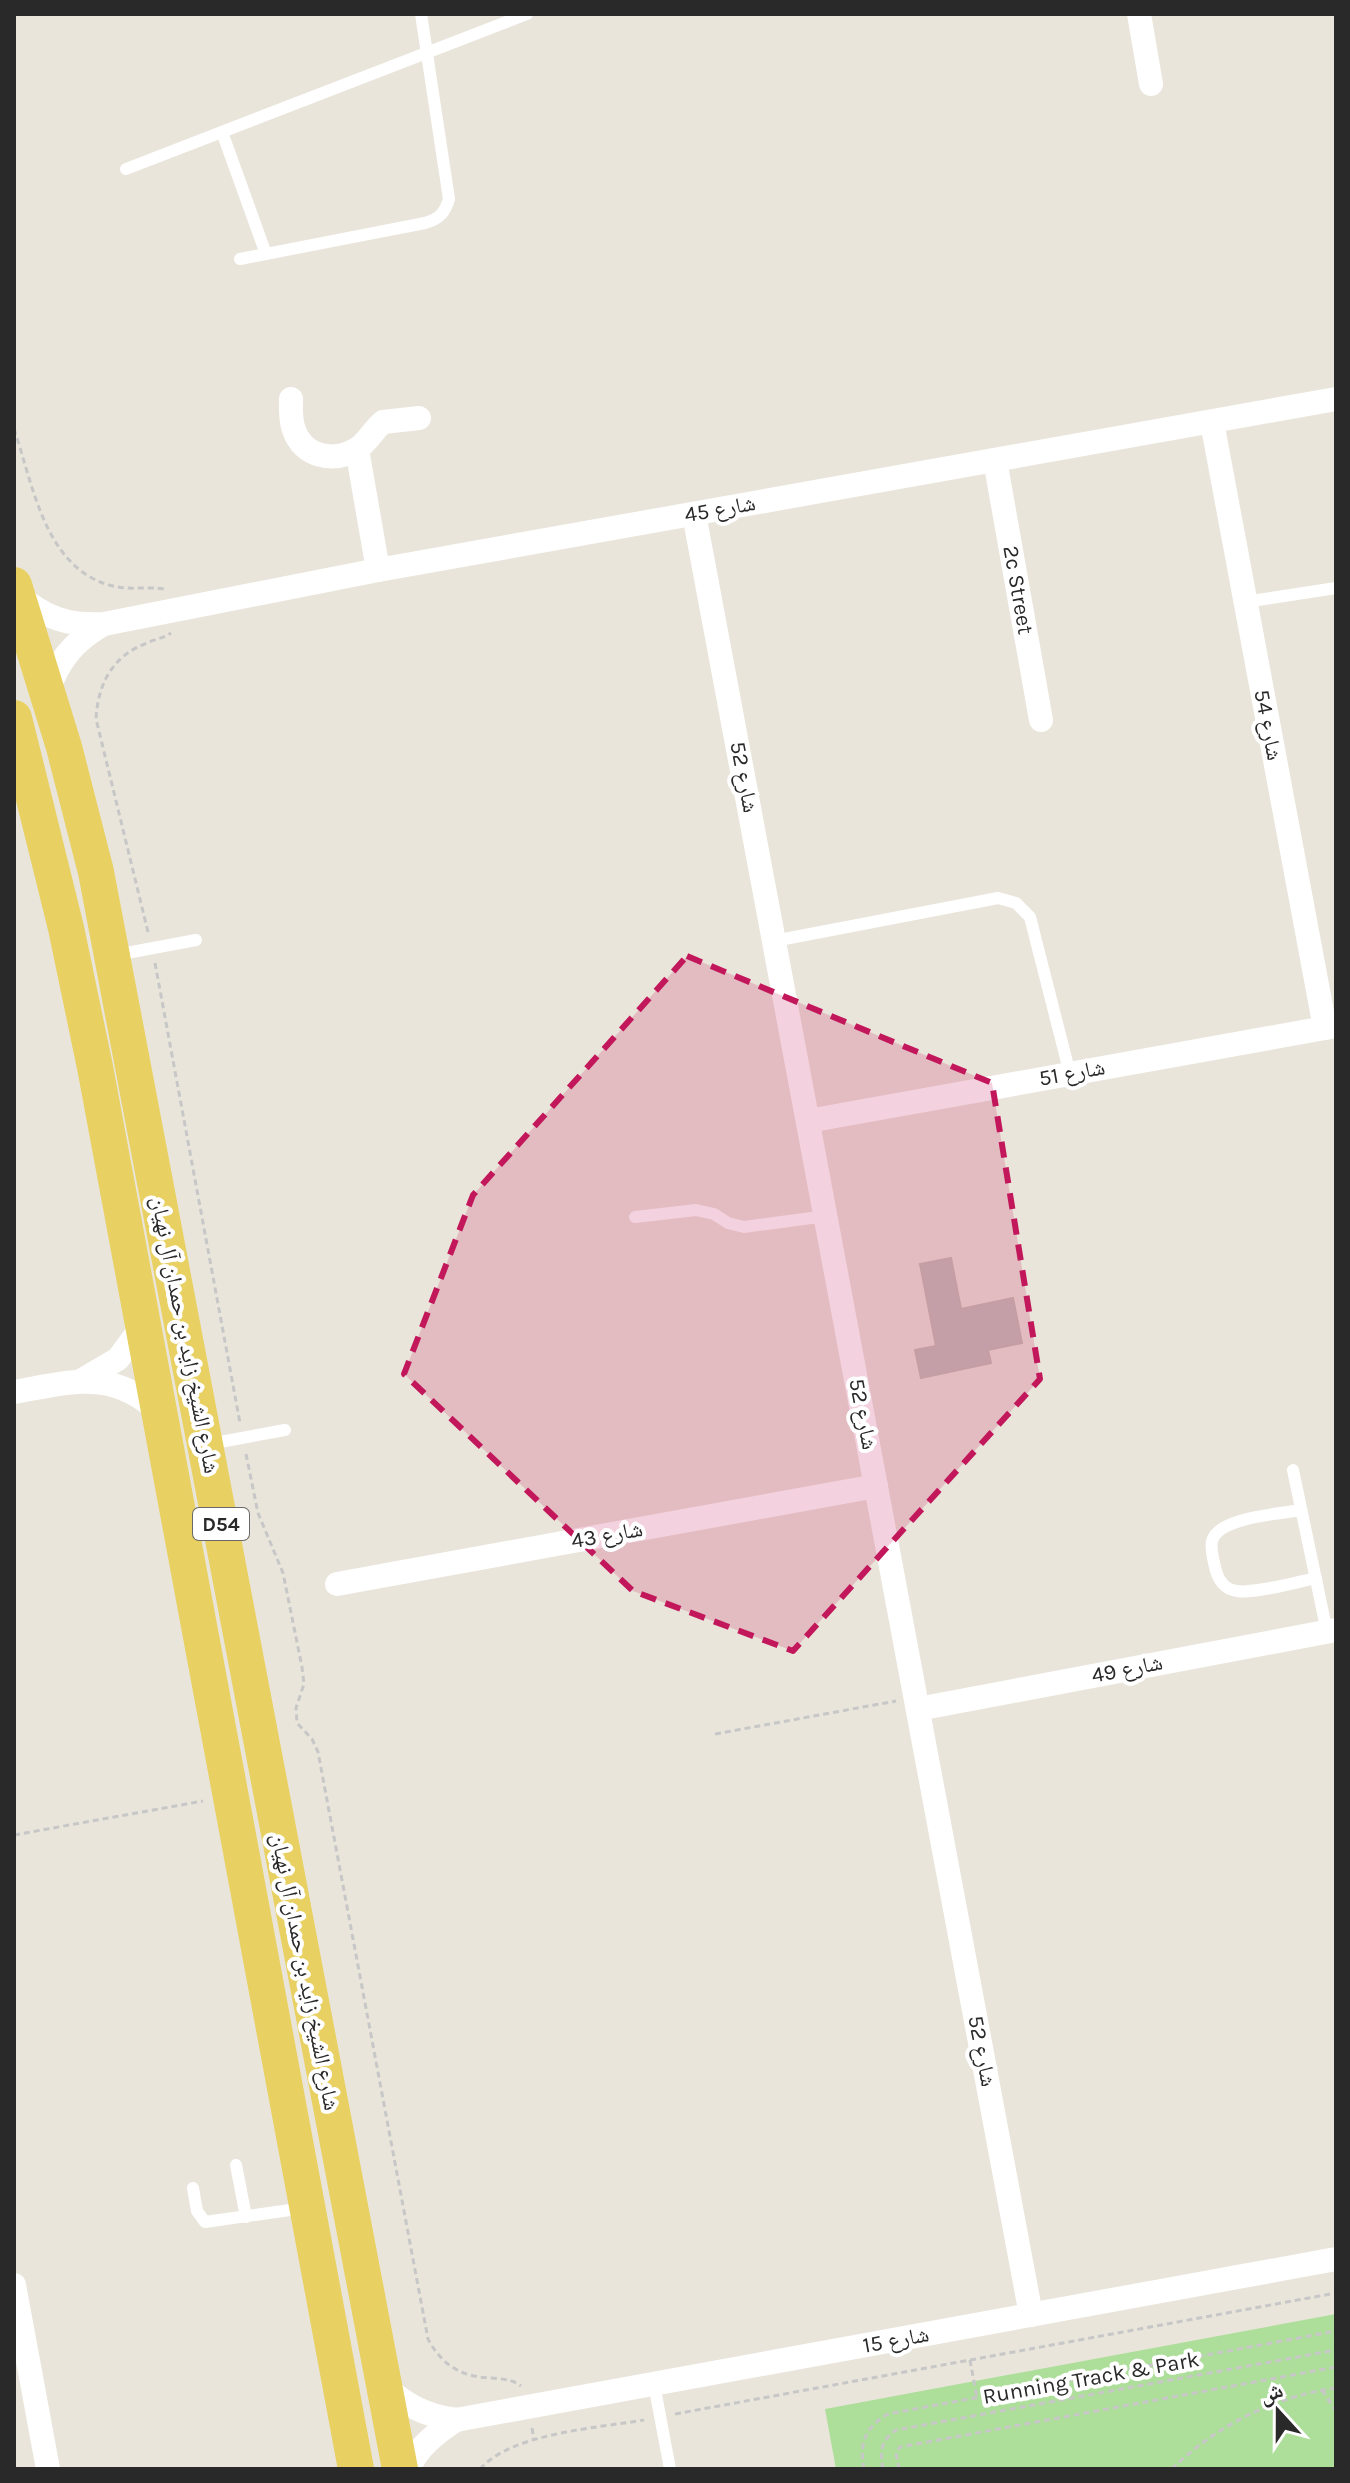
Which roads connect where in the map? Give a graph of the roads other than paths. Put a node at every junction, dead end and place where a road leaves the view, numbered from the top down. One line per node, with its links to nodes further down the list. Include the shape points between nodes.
1 (421, 14): 4 (lane)
2 (527, 14): 4 (lane)
3 (1139, 14): 5 (street)
4 (427, 54): 6 (lane); 8 (lane, via 448,187 446,210 425,223)
5 (1151, 84)
6 (222, 132): 7 (lane); 8 (lane)
7 (126, 169)
8 (266, 254): 9 (lane)
9 (240, 259)
10 (291, 399): 14 (street, via 293,428 308,449 332,457)
11 (1336, 399): 13 (street, شارع 45)
12 (419, 418): 14 (street, via 383,422)
13 (1212, 422): 15 (street, شارع 45); 20 (street, شارع 54)
14 (357, 449): 17 (street)
15 (995, 460): 16 (street, شارع 45); 24 (street, 2c Street)
16 (694, 514): 17 (street, شارع 45); 27 (street, شارع 52)
17 (378, 570): 21 (street, شارع 45)
18 (1336, 588): 20 (lane)
19 (15, 590): 21 (street, شارع 45, via 35,610 57,620); 22 (main road, شارع الشيخ زايد بن حمدان آل نهيان / D54)
20 (1245, 602): 30 (street, شارع 54)
21 (104, 624): 22 (street, شارع 45, via 67,652)
22 (31, 697): 28 (main road, شارع الشيخ زايد بن حمدان آل نهيان / D54, via 82,811)
23 (14, 718): 25 (main road, شارع الشيخ زايد بن حمدان آل نهيان / D54)
24 (1041, 720)
25 (51, 863): 29 (main road, via 64,861 77,868 100,957); 35 (main road, شارع الشيخ زايد بن حمدان آل نهيان / D54)
26 (196, 940): 28 (lane)
27 (774, 941): 31 (lane, via 998,898 1016,903 1030,917); 32 (street, شارع 52)
28 (113, 955): 29 (main road, شارع الشيخ زايد بن حمدان آل نهيان / D54)
29 (121, 1003): 40 (main road, شارع الشيخ زايد بن حمدان آل نهيان / D54)
30 (1330, 1027): 31 (street, شارع 51)
31 (1070, 1074): 32 (street, شارع 51)
32 (808, 1121): 33 (street, شارع 52)
33 (826, 1216): 34 (lane, via 744,1227 696,1210); 42 (street, شارع 52)
34 (635, 1217)
35 (143, 1325): 36 (street, via 118,1359); 38 (main road, شارع الشيخ زايد بن حمدان آل نهيان / D54)
36 (82, 1380): 37 (street); 38 (street, via 124,1388)
37 (14, 1392)
38 (159, 1412): 50 (main road, شارع الشيخ زايد بن حمدان آل نهيان / D54)
39 (285, 1430): 40 (lane)
40 (206, 1445): 55 (main road, شارع الشيخ زايد بن حمدان آل نهيان / D54)
41 (1293, 1470): 43 (lane)
42 (876, 1486): 45 (street, شارع 43); 47 (street, شارع 52)
43 (1301, 1510): 44 (lane); 44 (lane, via 1221,1528 1213,1539 1215,1568 1222,1584 1237,1591)
44 (1316, 1578): 46 (lane)
45 (337, 1584)
46 (1332, 1631): 47 (street, شارع 49)
47 (917, 1703): 54 (street, شارع 52)
48 (236, 2165): 51 (lane)
49 (193, 2188): 51 (lane, via 205,2222)
50 (307, 2207): 51 (lane); 59 (main road, شارع الشيخ زايد بن حمدان آل نهيان / D54)
51 (246, 2217)
52 (1336, 2259): 54 (street, شارع 15)
53 (14, 2291): 58 (street)
54 (1031, 2315): 56 (street, شارع 15)
55 (382, 2383): 57 (street, شارع 15, via 416,2410); 60 (main road, شارع الشيخ زايد بن حمدان آل نهيان / D54)
56 (654, 2384): 57 (street, شارع 15); 62 (lane)
57 (456, 2420): 61 (street, شارع 15, via 423,2445)
58 (48, 2469)
59 (356, 2469)
60 (400, 2469)
61 (408, 2469)
62 (670, 2469)

